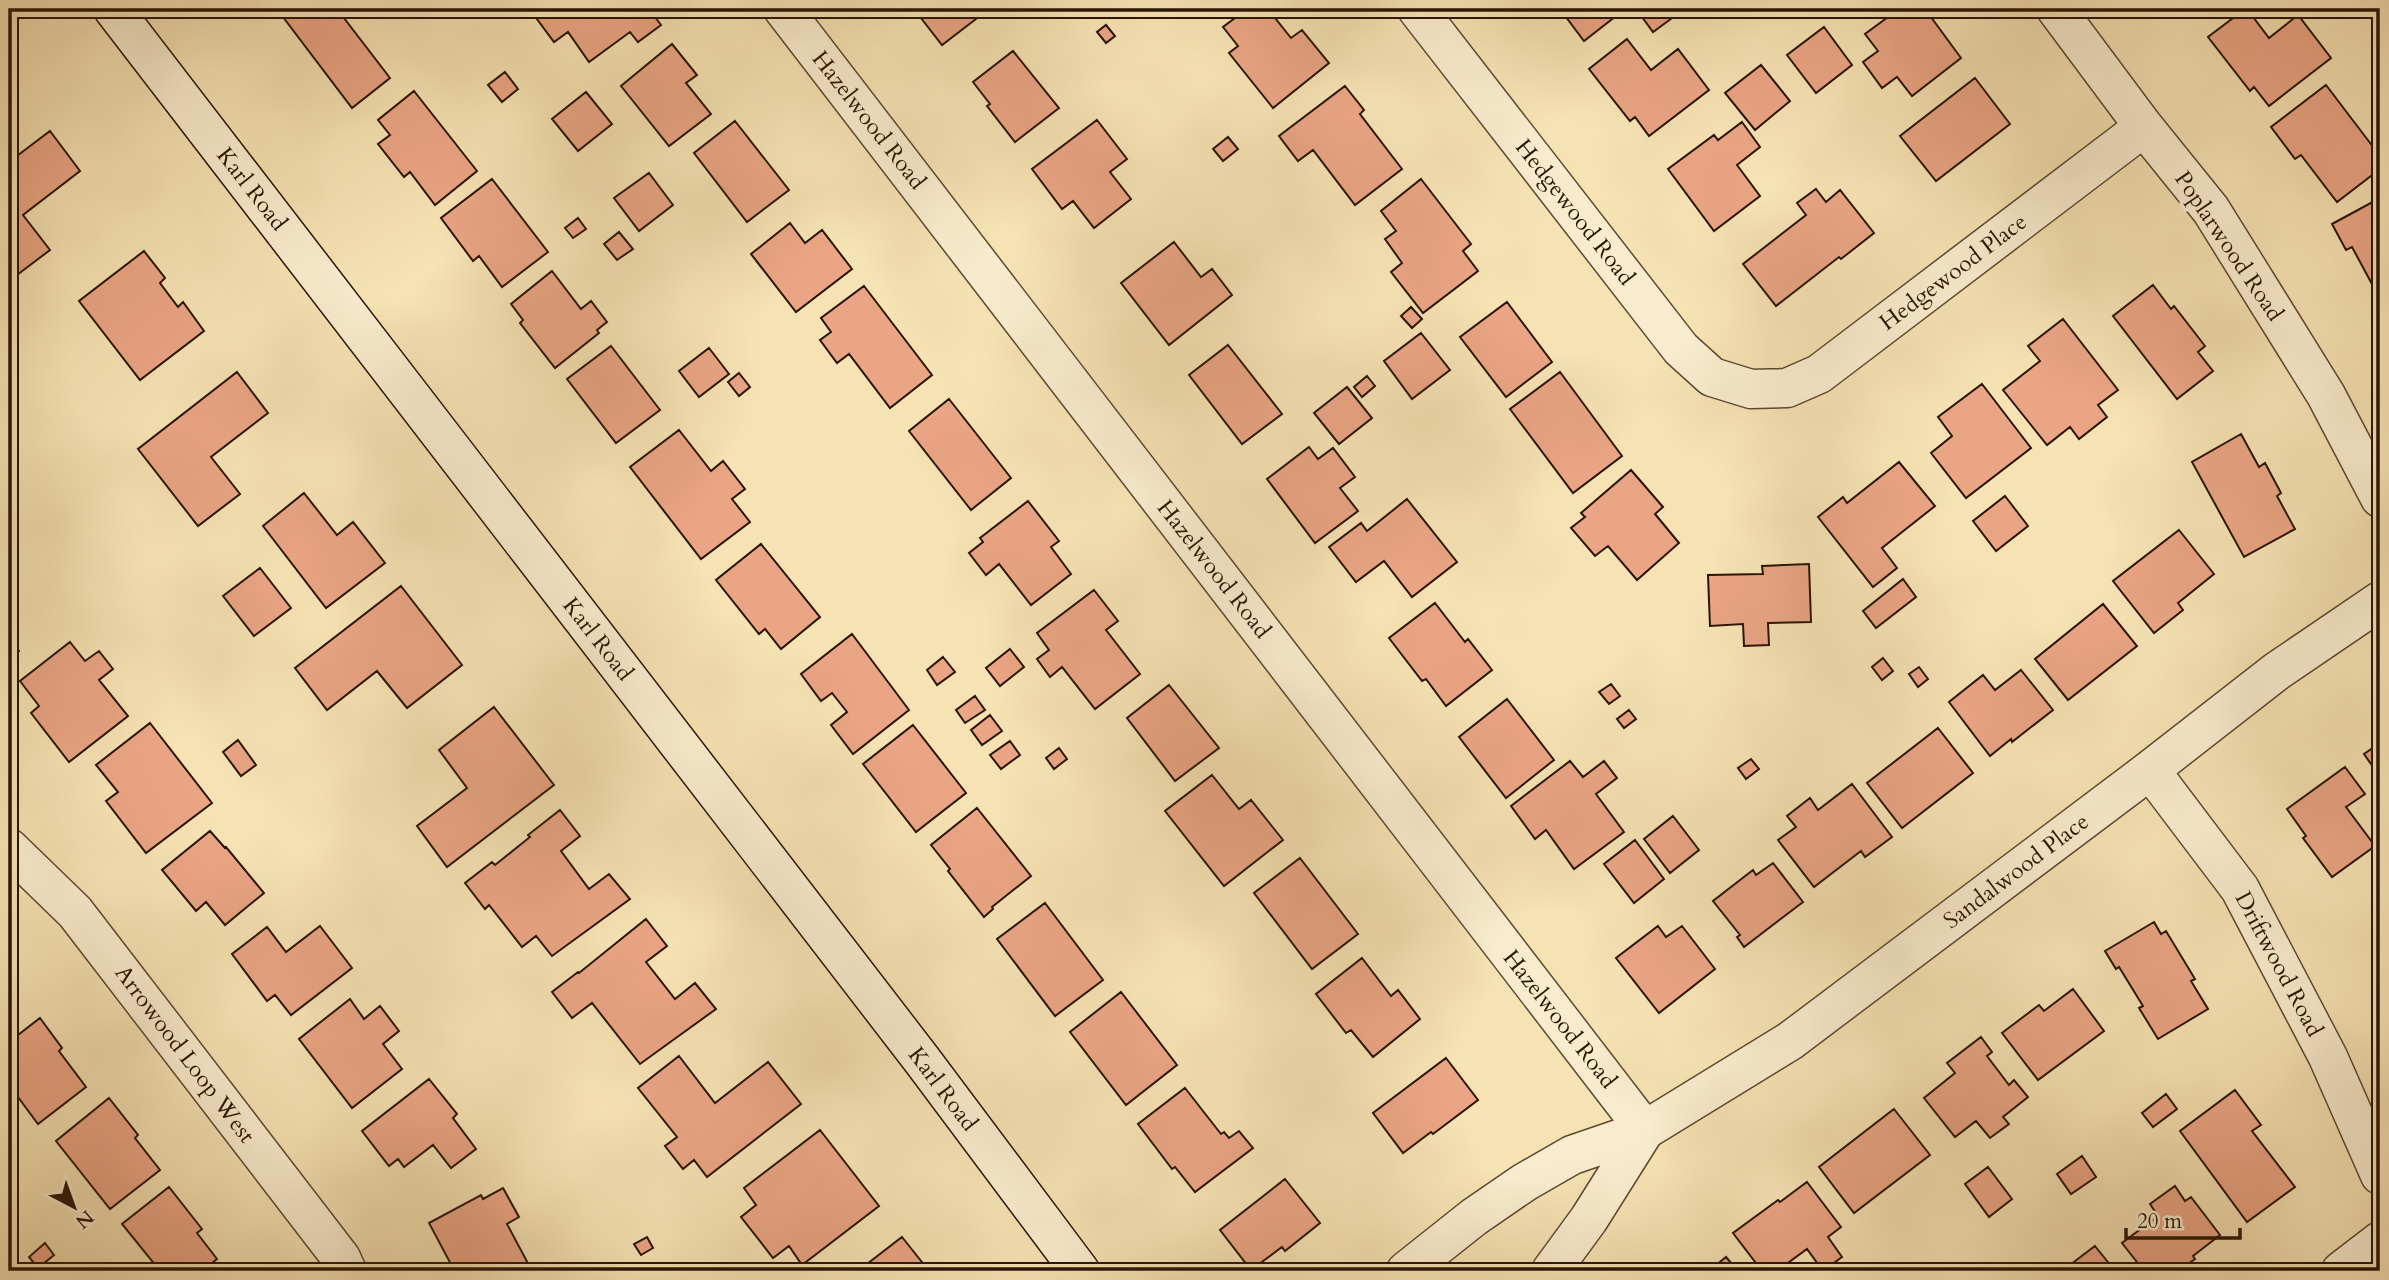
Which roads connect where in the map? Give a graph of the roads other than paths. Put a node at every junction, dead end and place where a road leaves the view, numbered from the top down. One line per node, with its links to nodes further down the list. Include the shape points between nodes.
1 (113, 9): 15 (street, Karl Road)
2 (783, 9): 11 (street, Hazelwood Road)
3 (1417, 9): 6 (street, Hedgewood Road, via 1681,349 1712,377)
4 (2056, 9): 5 (street, Poplarwood Road)
5 (2144, 127): 6 (street, Hedgewood Place, via 1819,374 1787,388); 7 (street, Poplarwood Road, via 2218,221 2326,395)
6 (1751, 389)
7 (2380, 498)
8 (2380, 601): 9 (street, Sandalwood Place, via 2277,671)
9 (2150, 770): 11 (street, Sandalwood Place, via 1790,1041); 12 (street, Driftwood Road, via 2241,889 2329,1057)
10 (9, 848): 14 (street, Arrowood Loop West, via 75,912)
11 (1645, 1130): 16 (street, Sandalwood Place, via 1572,1155 1525,1182); 17 (street, Sandalwood Place)
12 (2380, 1175)
13 (2380, 1241): 18 (street)
14 (347, 1271)
15 (1080, 1271)
16 (1406, 1271)
17 (1551, 1271)
18 (2341, 1271)

